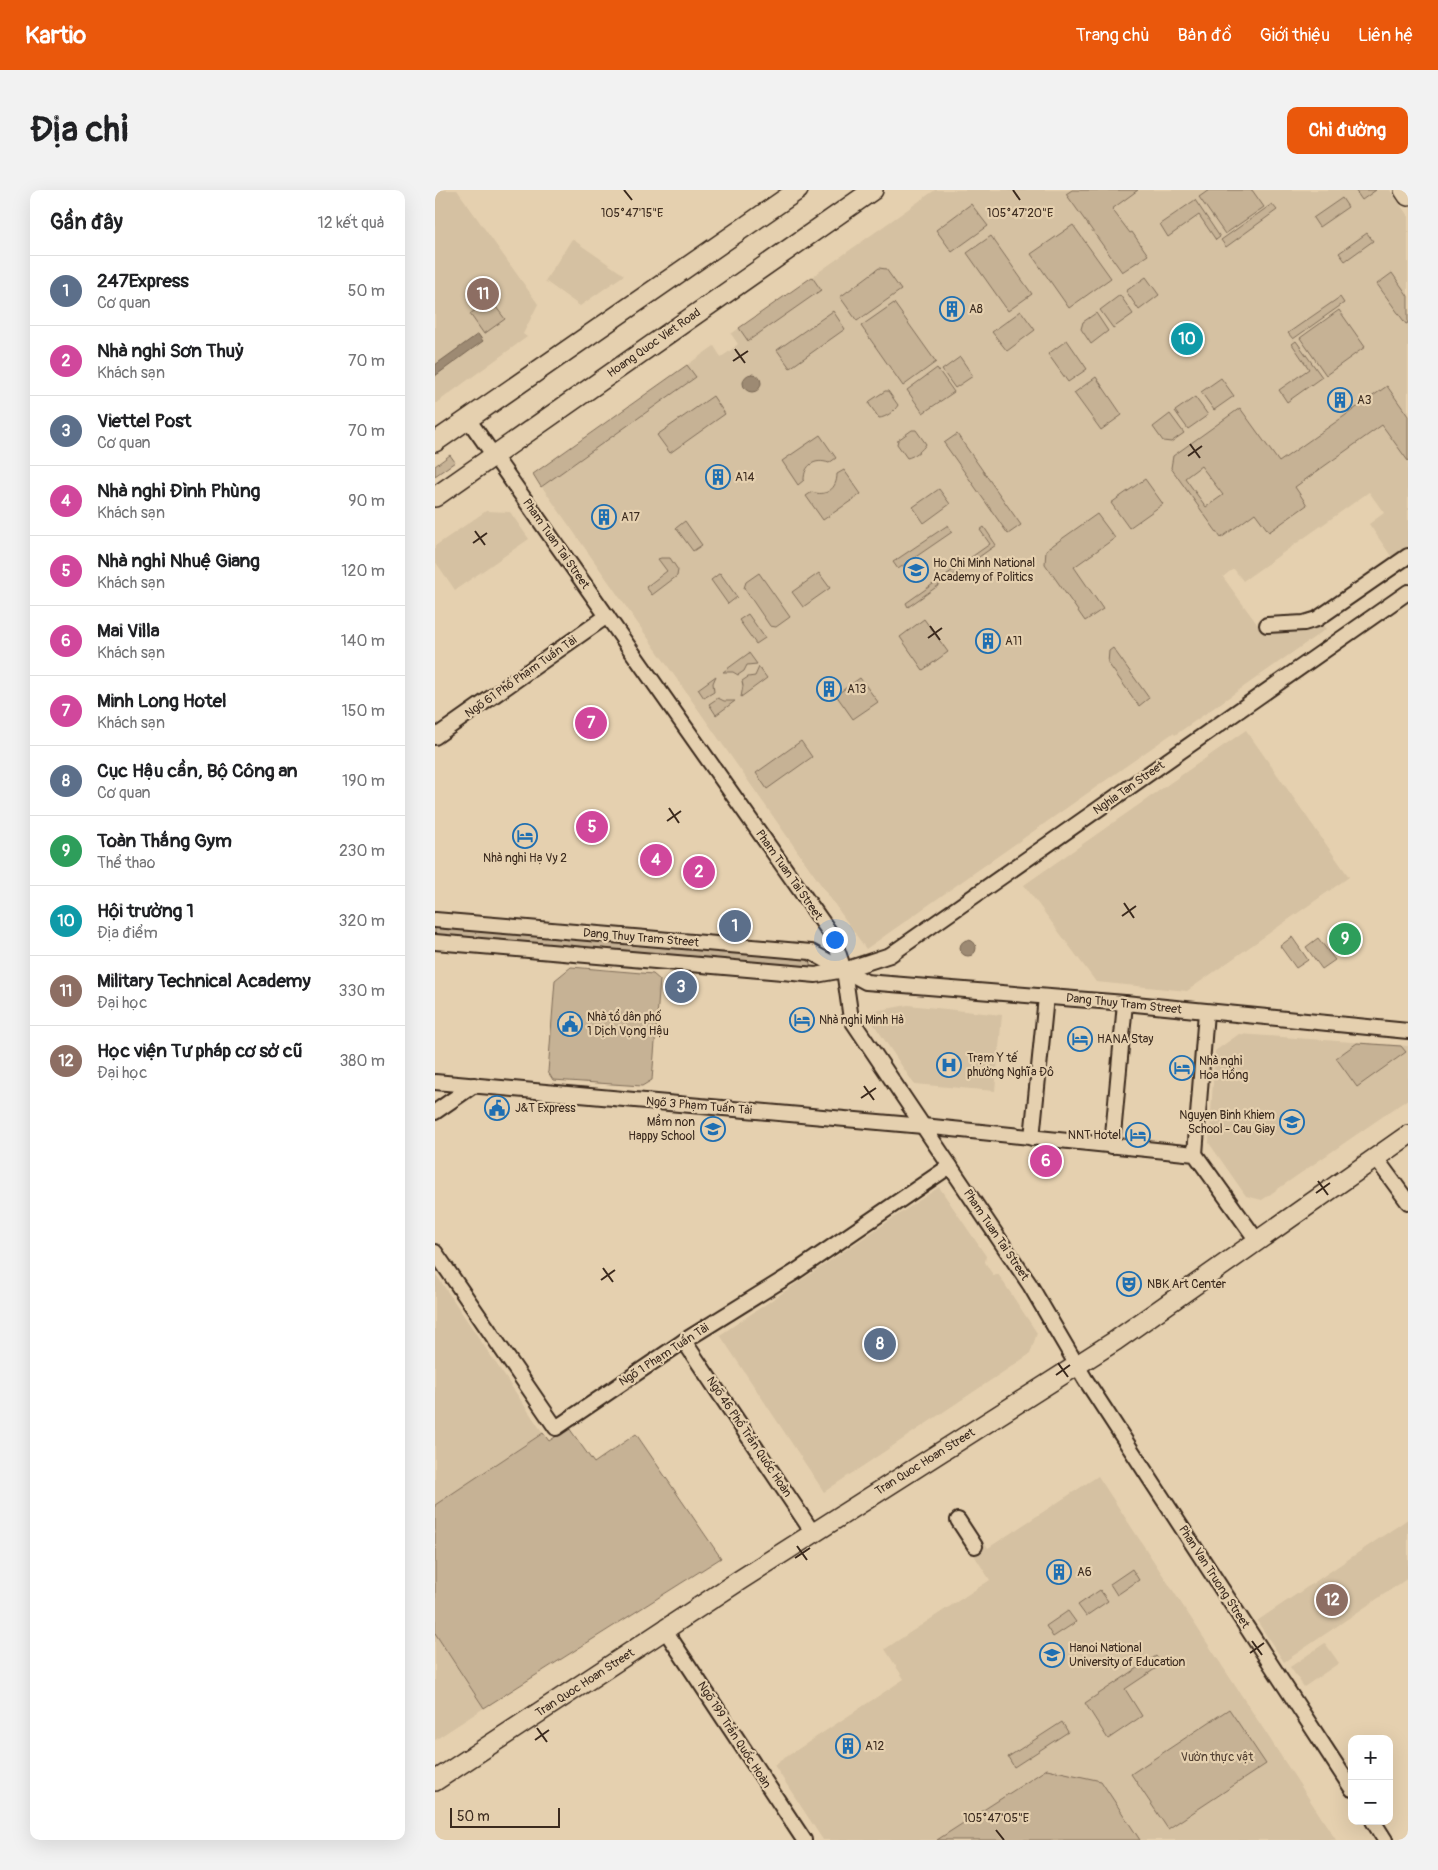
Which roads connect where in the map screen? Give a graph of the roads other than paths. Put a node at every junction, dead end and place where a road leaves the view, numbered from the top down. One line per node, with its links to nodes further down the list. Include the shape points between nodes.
1 (799, 190): 5 (street)
2 (873, 190): 7 (street, Hoang Quoc Viet Road)
3 (1404, 190): 4 (street)
4 (1408, 196)
5 (468, 419): 6 (street); 7 (street, Pham Tuan Tai Street)
6 (435, 442)
7 (494, 455): 8 (street, Hoang Quoc Viet Road); 11 (street, Pham Tuan Tai Street)
8 (435, 497)
9 (1408, 556): 12 (street, via 1317,619)
10 (1408, 592): 16 (street, Nghia Tan Street, via 890,955)
11 (607, 616): 13 (street, Ngõ 61 Phố Phạm Tuấn Tài); 16 (street, Pham Tuan Tai Street, via 833,937)
12 (1267, 625)
13 (435, 737)
14 (435, 920): 16 (street, Dang Thuy Tram Street, via 811,952)
15 (435, 942): 16 (street, Dang Thuy Tram Street, via 816,975)
16 (844, 970): 17 (street, Dang Thuy Tram Street, via 866,982); 24 (street, Pham Tuan Tai Street, via 851,1020)
17 (1046, 996): 18 (street, Dang Thuy Tram Street); 26 (street)
18 (1125, 1003): 19 (street, Dang Thuy Tram Street); 27 (street)
19 (1206, 1012): 20 (street, Dang Thuy Tram Street); 28 (street)
20 (1408, 1031)
21 (435, 1082): 22 (street, Ngõ 3 Phạm Tuấn Tài)
22 (474, 1086): 23 (street); 24 (street, Ngõ 3 Phạm Tuấn Tài)
23 (435, 1112)
24 (923, 1126): 26 (street, Ngõ 3 Phạm Tuấn Tài); 30 (street, Pham Tuan Tai Street)
25 (1408, 1135): 29 (street, Tran Quoc Hoan Street)
26 (1033, 1138): 27 (street, Ngõ 3 Phạm Tuấn Tài)
27 (1112, 1146): 28 (street, Ngõ 3 Phạm Tuấn Tài)
28 (1195, 1154): 32 (street)
29 (1375, 1157): 31 (street); 32 (street, Tran Quoc Hoan Street)
30 (950, 1166): 34 (street, Ngõ 1 Phạm Tuấn Tài, via 795,1272); 35 (street, Pham Tuan Tai Street, via 1030,1285)
31 (1408, 1202)
32 (1257, 1242): 35 (street, Tran Quoc Hoan Street)
33 (435, 1252): 34 (street, Ngõ 1 Phạm Tuấn Tài, via 555,1428)
34 (684, 1341): 37 (street, Ngõ 46 Phố Trần Quốc Hoàn)
35 (1077, 1364): 37 (street, Tran Quoc Hoan Street); 41 (street, Phan Van Truong Street)
36 (959, 1520): 38 (street)
37 (813, 1533): 39 (street, Tran Quoc Hoan Street)
38 (975, 1546)
39 (665, 1630): 40 (street, Tran Quoc Hoan Street); 43 (street, Ngõ 199 Trần Quốc Hoàn)
40 (435, 1781)
41 (1348, 1783)
42 (1376, 1825): 44 (street)
43 (804, 1840)
44 (1385, 1840)

